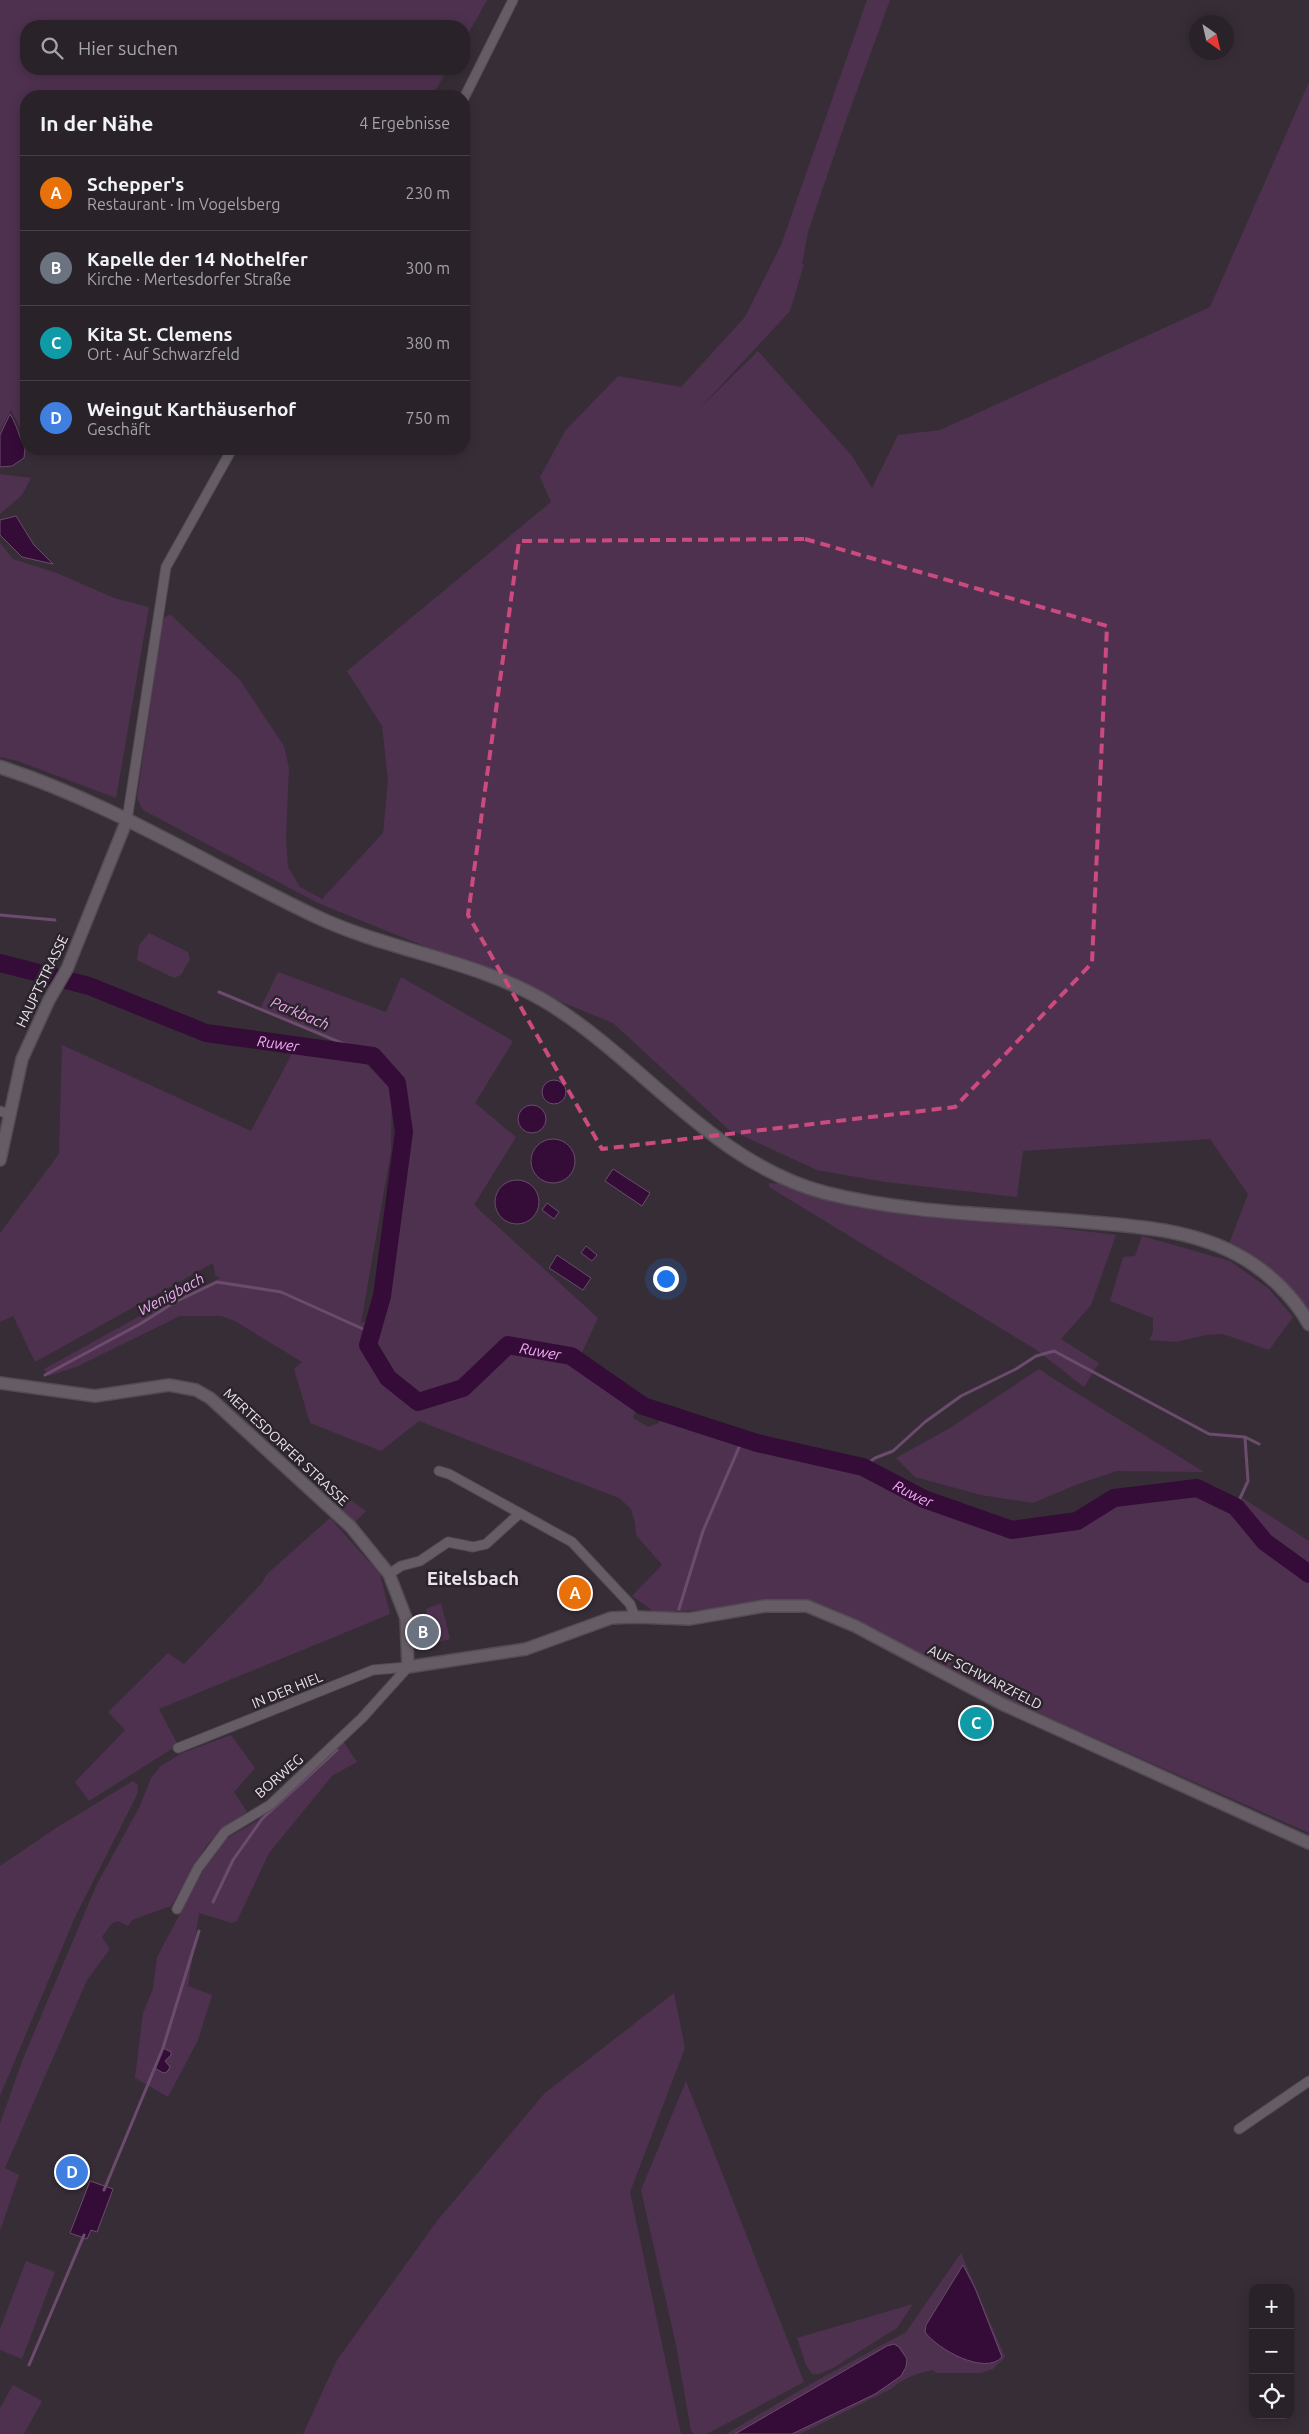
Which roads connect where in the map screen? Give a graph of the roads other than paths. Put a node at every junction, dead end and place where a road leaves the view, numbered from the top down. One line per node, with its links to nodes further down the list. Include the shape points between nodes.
1 (513, 0): 2 (street)
2 (468, 90)
3 (229, 455): 5 (street, via 166,567)
4 (0, 767): 5 (main road)
5 (127, 820): 6 (street, HAUPTSTRASSE, via 67,969 22,1059); 8 (main road, via 319,918 466,968 539,998 602,1041 713,1135 778,1174 822,1192 892,1206 1151,1228 1210,1243 1236,1253 1260,1269 1300,1308)
6 (6, 1113): 7 (street, HAUPTSTRASSE)
7 (0, 1160)
8 (1309, 1324)
9 (0, 1383): 12 (street, MERTESDORFER STRASSE, via 95,1396 169,1385 205,1395 217,1402 351,1527)
10 (439, 1471): 11 (street)
11 (518, 1514): 12 (street, via 486,1544 473,1547 448,1542 420,1561 401,1566); 13 (street, via 572,1542 630,1604)
12 (389, 1574): 14 (street, MERTESDORFER STRASSE, via 406,1618)
13 (635, 1617): 14 (street, AUF SCHWARZFELD, via 602,1620 520,1651); 16 (street, AUF SCHWARZFELD, via 689,1619 785,1604 818,1609 1002,1704)
14 (408, 1667): 15 (street, IN DER HIEL, via 374,1670); 17 (street, BORWEG, via 362,1718 270,1805 225,1832 198,1868)
15 (178, 1748)
16 (1309, 1843)
17 (177, 1909)
18 (1309, 2081): 19 (street)
19 (1239, 2129)

